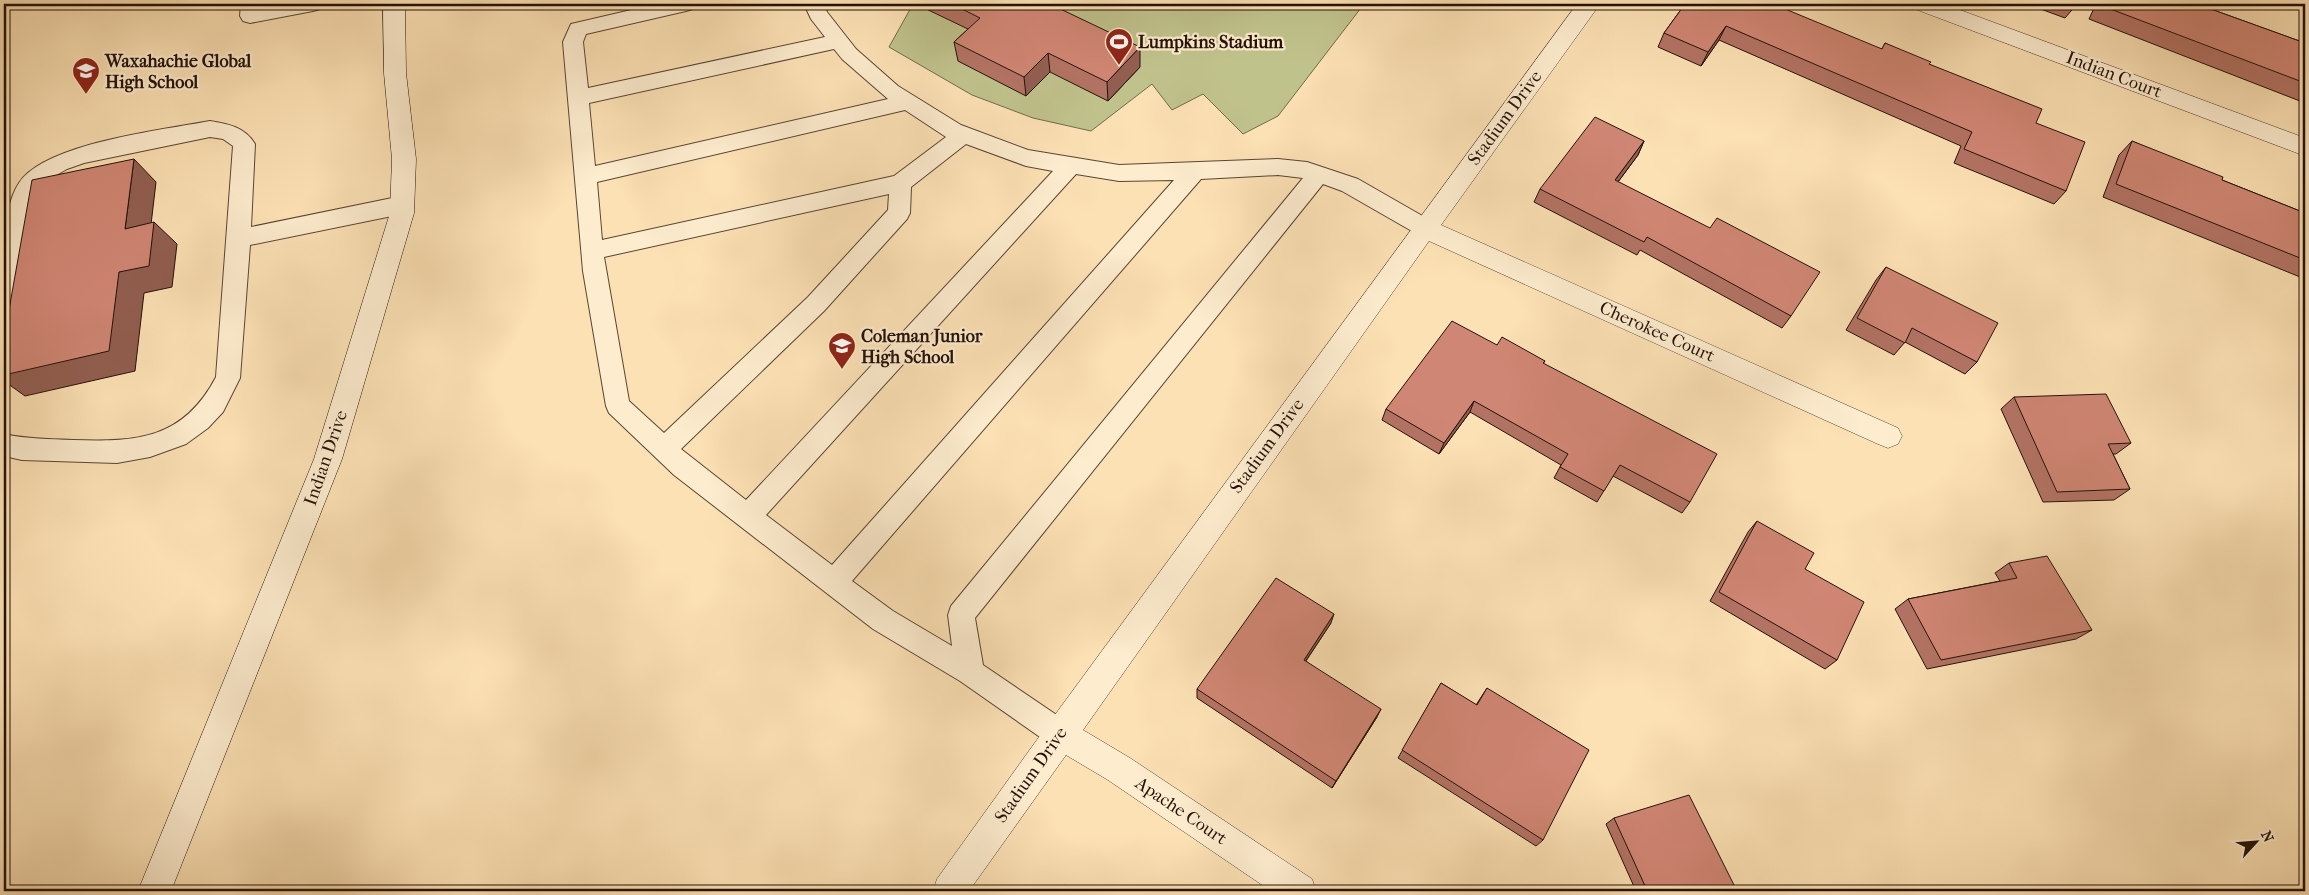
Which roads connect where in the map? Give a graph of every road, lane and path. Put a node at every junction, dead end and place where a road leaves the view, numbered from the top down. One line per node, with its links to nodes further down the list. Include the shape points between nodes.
1 (251, 4): 2 (lane, via 250,16)
2 (313, 4)
3 (394, 4): 18 (street, Indian Drive, via 395,73 404,159)
4 (686, 4): 9 (lane, via 578,29 573,42)
5 (814, 4): 8 (lane)
6 (1589, 4): 19 (street, Stadium Drive)
7 (1922, 4): 12 (street, Indian Court)
8 (838, 41): 9 (lane); 10 (lane, via 849,54)
9 (578, 98): 16 (lane)
10 (908, 102): 11 (lane); 16 (lane)
11 (963, 135): 13 (lane, via 1026,158); 17 (lane)
12 (2305, 147)
13 (1070, 165): 14 (lane, via 1119,173); 26 (lane)
14 (1195, 171): 15 (lane, via 1278,167); 27 (lane)
15 (1318, 174): 19 (lane, via 1350,185); 28 (lane, via 960,615)
16 (586, 176): 21 (lane)
17 (900, 183): 21 (lane); 25 (lane, via 899,213 816,304)
18 (402, 205): 20 (lane); 30 (street, Indian Drive, via 328,459)
19 (1425, 228): 23 (street, Cherokee Court); 29 (street, Stadium Drive)
20 (239, 238): 22 (lane, via 244,144 239,137 210,129 81,155 38,175 27,188 22,199); 24 (lane, via 228,378 214,406 199,421 177,436 150,446 118,452 22,450)
21 (592, 251): 25 (lane, via 618,406)
22 (4, 307)
23 (1888, 436)
24 (4, 445)
25 (664, 449): 26 (lane)
26 (748, 516): 27 (lane)
27 (834, 582): 28 (lane, via 883,620)
28 (970, 672): 29 (lane)
29 (1060, 734): 31 (street, Stadium Drive); 32 (street, Apache Court, via 1119,769)
30 (154, 891)
31 (949, 891)
32 (1300, 891)

